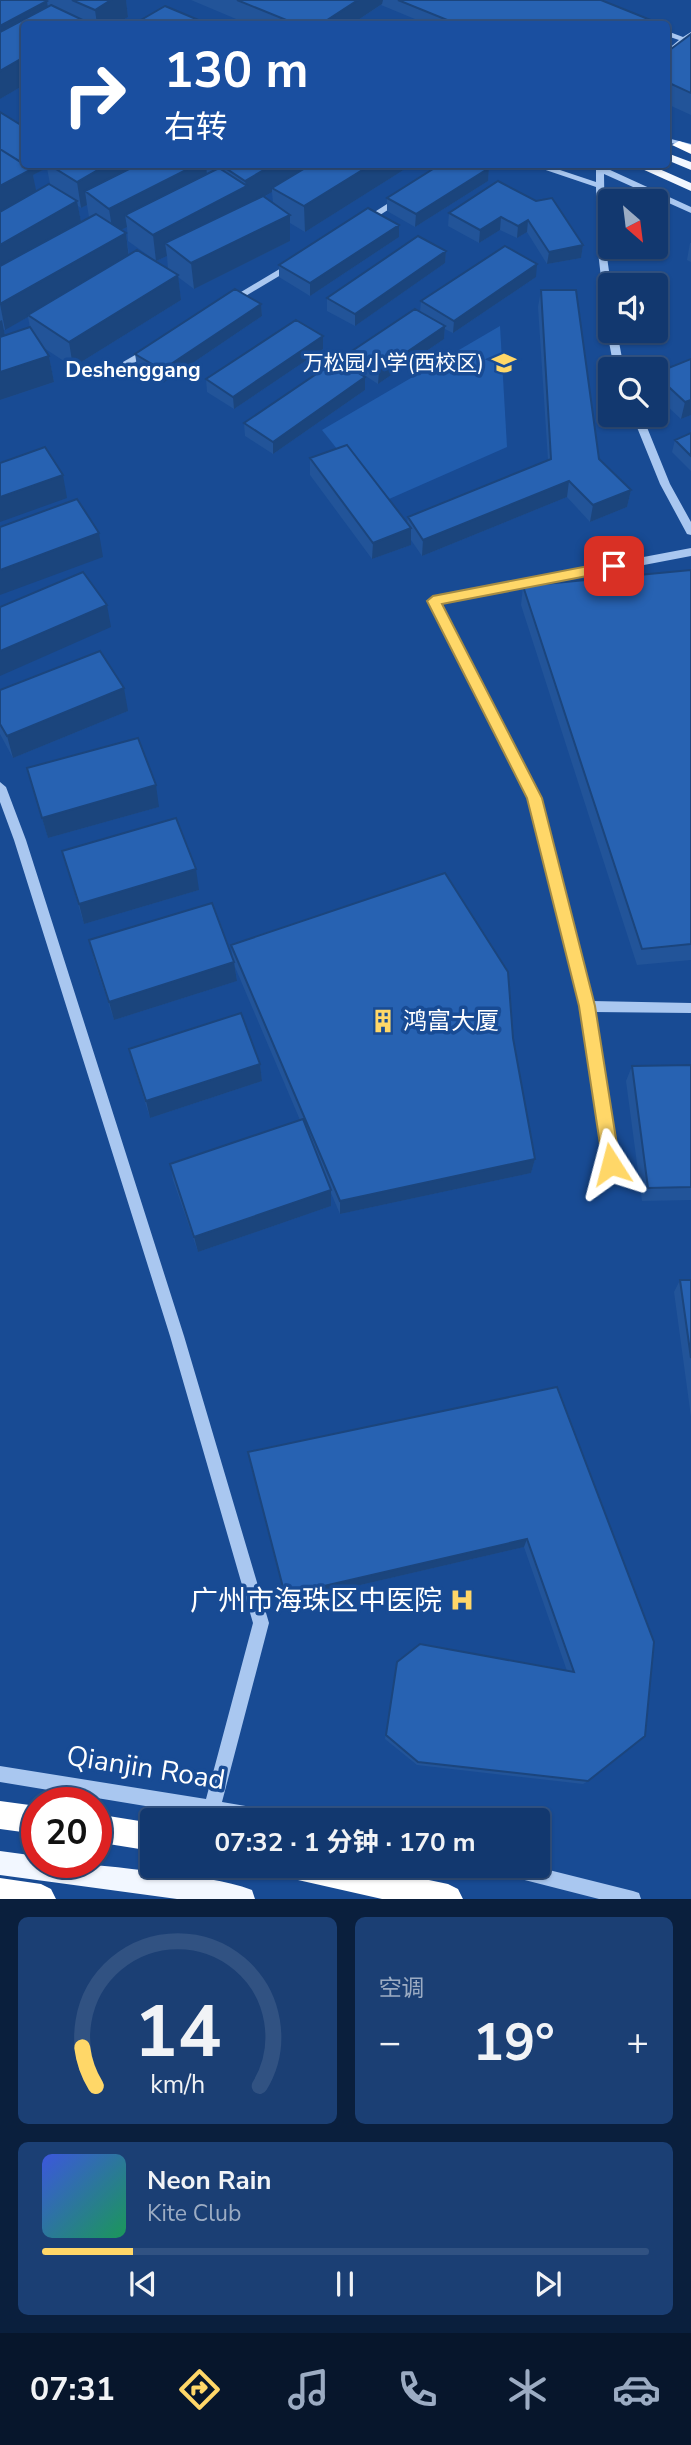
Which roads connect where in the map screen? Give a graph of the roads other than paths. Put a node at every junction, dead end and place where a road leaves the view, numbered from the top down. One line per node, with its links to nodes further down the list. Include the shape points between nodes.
1 (304, 0): 2 (main road)
2 (352, 21)
3 (687, 37): 4 (street)
4 (670, 51)
5 (670, 156): 6 (main road)
6 (691, 166)
7 (544, 168): 11 (street)
8 (603, 168): 11 (street)
9 (605, 168): 14 (street)
10 (646, 168): 12 (main road)
11 (600, 186): 17 (street)
12 (691, 187)
13 (411, 193): 15 (street)
14 (691, 210)
15 (352, 229)
16 (304, 257): 18 (street)
17 (605, 273)
18 (221, 307)
19 (162, 343): 20 (street)
20 (126, 364)
21 (642, 427): 22 (street)
22 (691, 531)
23 (691, 552): 25 (street, via 433,601 535,798)
24 (0, 787): 29 (street, via 177,1336 261,1623)
25 (587, 1006): 26 (street); 27 (street)
26 (691, 1008)
27 (611, 1164)
28 (0, 1774): 29 (street, Qianjin Road)
29 (212, 1808)
30 (0, 1815): 31 (highway)
31 (21, 1818)
32 (112, 1830): 33 (highway)
33 (140, 1834)
34 (0, 1863): 39 (main road)
35 (354, 1878): 40 (highway)
36 (549, 1878): 41 (street)
37 (0, 1893): 38 (highway)
38 (40, 1899)
39 (243, 1899)
40 (448, 1899)
41 (633, 1899)

